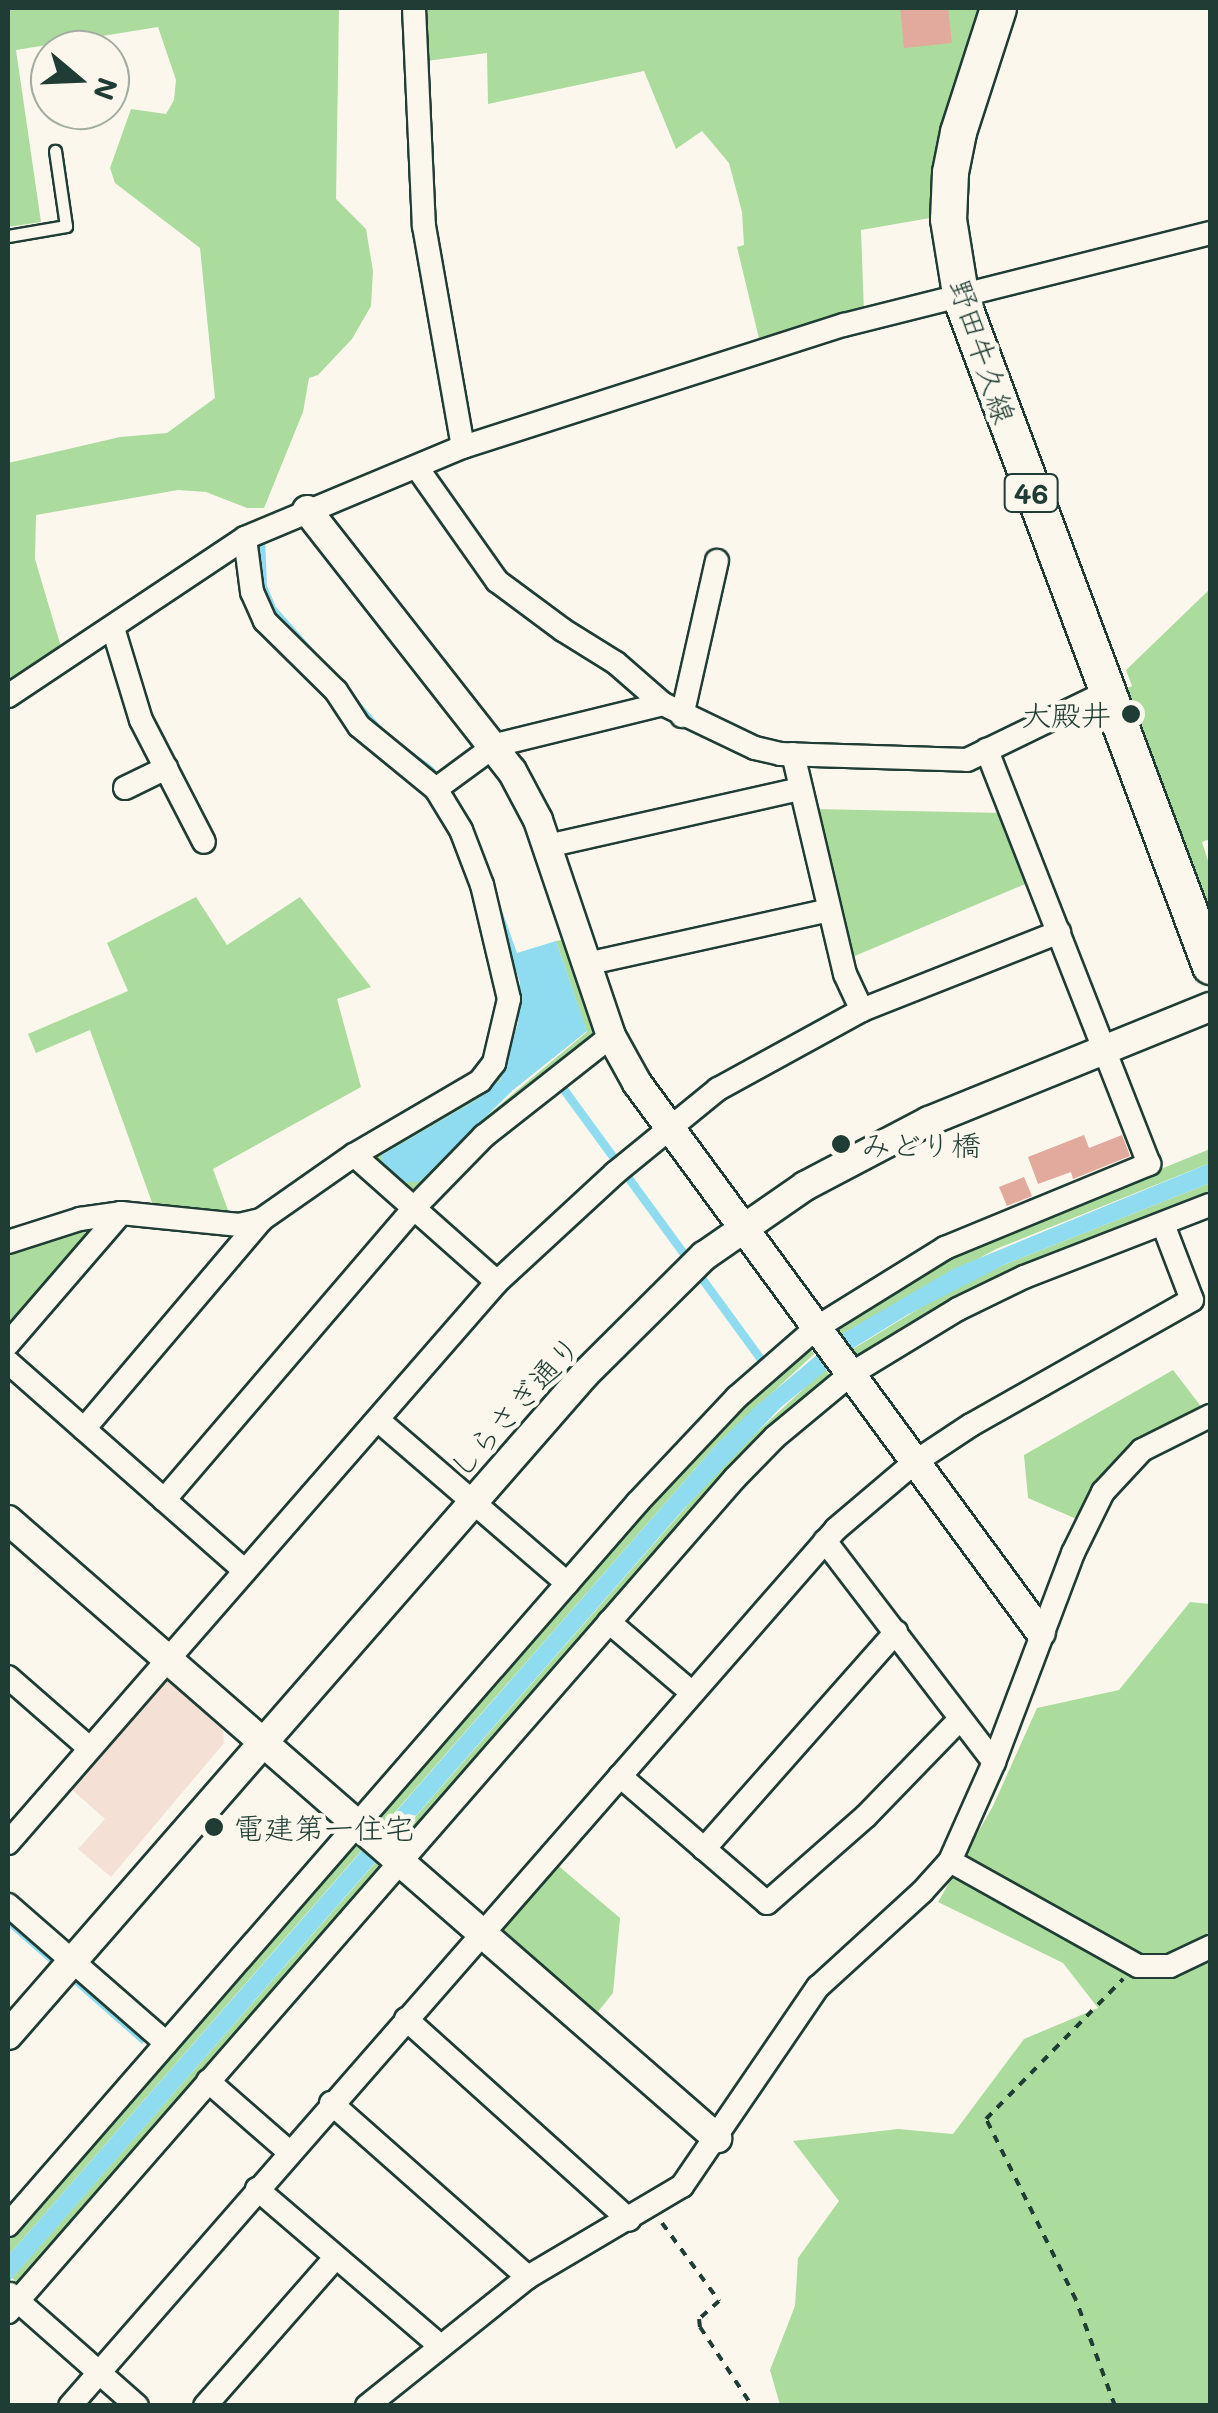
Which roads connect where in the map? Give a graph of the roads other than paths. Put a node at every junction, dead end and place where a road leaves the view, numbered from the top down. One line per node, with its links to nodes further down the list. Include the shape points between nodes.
1 (414, 8): 7 (street, via 424,226)
2 (998, 8): 6 (main road, 野田牛久線 / 46, via 950,172 948,219)
3 (54, 151): 5 (lane, via 66,226)
4 (1210, 233): 6 (street)
5 (8, 236)
6 (961, 298): 7 (street, via 844,325); 13 (main road, 野田牛久線 / 46)
7 (463, 447): 8 (street)
8 (418, 468): 9 (street); 15 (street, via 497,580)
9 (307, 510): 10 (street); 16 (street)
10 (246, 538): 12 (street); 21 (street, via 252,592 265,621 336,691 359,726)
11 (717, 561): 15 (street)
12 (113, 628): 14 (street); 19 (street, via 141,720)
13 (1106, 692): 17 (street); 28 (main road, 野田牛久線 / 46)
14 (8, 696)
15 (672, 710): 16 (street); 18 (street, via 727,738)
16 (496, 745): 21 (street); 24 (street)
17 (987, 750): 18 (street, via 967,760); 26 (street)
18 (793, 754): 22 (street)
19 (166, 768): 20 (street); 23 (street)
20 (125, 788)
21 (436, 788): 34 (street, via 482,885 509,999 504,1029 494,1064 480,1081)
22 (800, 789): 24 (street); 25 (street)
23 (204, 842)
24 (547, 846): 27 (street)
25 (829, 910): 27 (street); 30 (street)
26 (1059, 932): 30 (street); 32 (street)
27 (586, 964): 31 (street)
28 (1210, 966)
29 (1210, 1007): 32 (street, しらさぎ通り)
30 (862, 1010): 33 (street, via 718,1089)
31 (611, 1036): 33 (street); 36 (street, via 484,1136)
32 (1104, 1048): 40 (street, しらさぎ通り, via 928,1121); 43 (street, via 1149,1164 945,1248)
33 (669, 1129): 40 (street); 42 (street)
34 (354, 1156): 36 (street); 38 (street)
35 (1210, 1204): 39 (street)
36 (414, 1209): 42 (street); 51 (street)
37 (121, 1213): 38 (street, via 239,1225); 41 (street); 44 (street)
38 (260, 1220): 49 (street)
39 (1164, 1224): 46 (street, via 990,1293); 50 (street, via 1192,1300 970,1424)
40 (741, 1227): 43 (street); 52 (street, しらさぎ通り, via 624,1333)
41 (8, 1242)
42 (497, 1282): 48 (street)
43 (819, 1331): 46 (street); 56 (street, via 737,1398)
44 (8, 1344)
45 (8, 1362): 49 (street)
46 (849, 1372): 50 (street); 57 (street, via 735,1478)
47 (1210, 1416): 59 (street, via 1124,1465 1089,1519)
48 (378, 1420): 52 (street); 55 (street)
49 (84, 1429): 51 (street)
50 (915, 1462): 54 (street); 59 (street)
51 (164, 1500): 55 (street)
52 (472, 1502): 56 (street); 64 (street, しらさぎ通り)
53 (8, 1520): 60 (street)
54 (826, 1541): 58 (street); 62 (street)
55 (245, 1571): 60 (street)
56 (567, 1584): 68 (street)
57 (609, 1622): 62 (street); 72 (street)
58 (896, 1632): 63 (street); 70 (street)
59 (1041, 1632): 66 (street)
60 (167, 1660): 64 (street); 65 (street)
61 (8, 1677): 65 (street)
62 (692, 1693): 67 (street)
63 (960, 1720): 66 (street); 70 (street, via 767,1903)
64 (262, 1742): 68 (street); 76 (street, しらさぎ通り)
65 (88, 1747): 69 (street)
66 (994, 1762): 71 (street)
67 (620, 1776): 70 (street); 74 (street)
68 (356, 1825): 72 (street); 79 (street)
69 (8, 1844)
70 (704, 1849)
71 (950, 1861): 75 (street, via 1138,1966 1170,1966); 82 (street, via 818,1987)
72 (401, 1863): 74 (street); 80 (street)
73 (8, 1905): 76 (street)
74 (481, 1934): 77 (street); 82 (street)
75 (1210, 1947)
76 (72, 1961): 78 (street, しらさぎ通り); 79 (street)
77 (406, 2019): 81 (street); 85 (street)
78 (8, 2035)
79 (166, 2043): 86 (street)
80 (208, 2081): 83 (street); 89 (street)
81 (331, 2104): 83 (street); 88 (street)
82 (717, 2138): 85 (street, via 682,2186)
83 (288, 2152): 84 (street)
84 (256, 2189): 87 (street); 91 (street)
85 (629, 2220): 88 (street)
86 (8, 2225)
87 (336, 2258): 90 (street); 94 (street)
88 (528, 2277): 90 (street)
89 (11, 2302): 91 (street)
90 (440, 2345): 95 (street)
91 (99, 2371): 92 (street); 93 (street)
92 (70, 2406)
93 (137, 2406)
94 (205, 2406)
95 (367, 2406)

